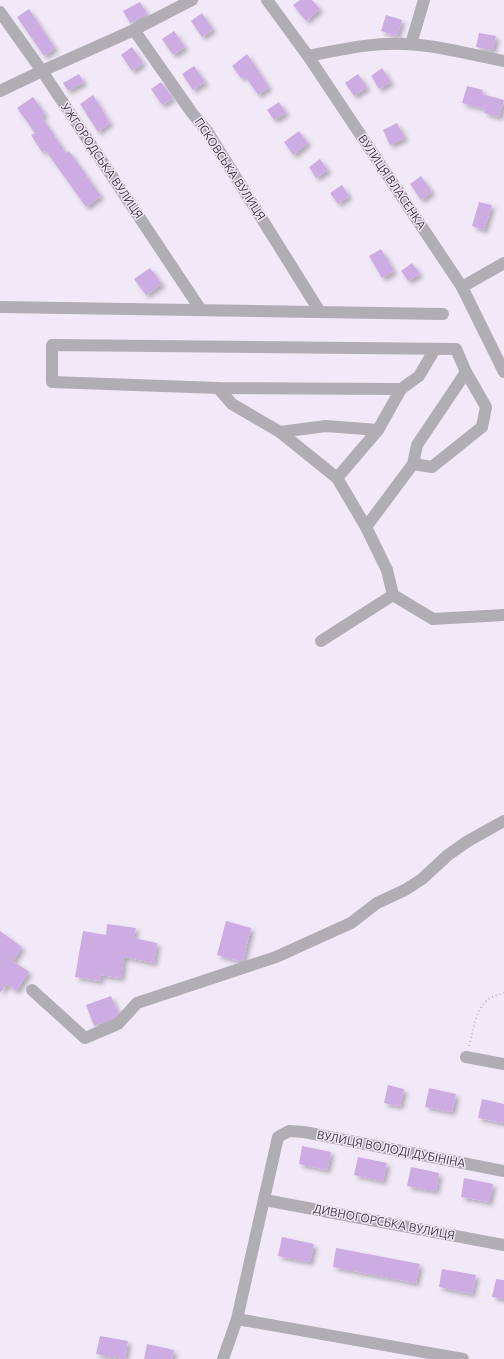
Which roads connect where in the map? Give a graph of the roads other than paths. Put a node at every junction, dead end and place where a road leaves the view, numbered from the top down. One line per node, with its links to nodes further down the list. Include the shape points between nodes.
1 (192, 0): 5 (street)
2 (266, 0): 7 (street, ВУЛИЦЯ ВЛАСЕНКА)
3 (424, 0): 6 (street)
4 (0, 12): 9 (street, УЖГОРОДСЬКА ВУЛИЦЯ)
5 (134, 30): 9 (street); 15 (street, ПСКОВСЬКА ВУЛИЦЯ, via 207,131)
6 (411, 44): 7 (street, via 360,46); 8 (street)
7 (308, 56): 12 (street, ВУЛИЦЯ ВЛАСЕНКА)
8 (504, 61)
9 (42, 71): 10 (street); 14 (street, УЖГОРОДСЬКА ВУЛИЦЯ)
10 (0, 91)
11 (504, 263): 12 (street)
12 (462, 287): 19 (street, ВУЛИЦЯ ВЛАСЕНКА)
13 (0, 307): 14 (street)
14 (201, 310): 15 (street)
15 (320, 312): 16 (street)
16 (443, 314)
17 (435, 349): 18 (street, via 456,349); 20 (street, via 52,345 52,382); 21 (street, via 419,376)
18 (466, 372): 24 (street, via 417,445); 24 (street, via 486,407 482,427 432,467)
19 (504, 372)
20 (218, 388): 21 (street); 23 (street, via 232,404)
21 (401, 389): 22 (street)
22 (378, 430): 23 (street, via 326,426); 25 (street)
23 (280, 432): 25 (street)
24 (413, 464): 26 (street)
25 (336, 478): 26 (street)
26 (366, 527): 27 (street, via 387,570)
27 (393, 596): 28 (street, via 433,619); 29 (street)
28 (504, 615)
29 (321, 641)
30 (504, 821): 31 (street, via 468,841 422,879 377,903 351,923 276,957 136,1003 118,1024 84,1038)
31 (32, 990)
32 (466, 1057): 33 (street)
33 (504, 1064)
34 (504, 1171): 35 (street, ВУЛИЦЯ ВОЛОДІ ДУБІНІНА, via 289,1131 278,1136)
35 (265, 1200): 36 (street, ДИВНОГОРСЬКА ВУЛИЦЯ); 37 (street)
36 (504, 1245)
37 (237, 1319): 38 (street); 39 (street)
38 (223, 1359)
39 (463, 1359)

